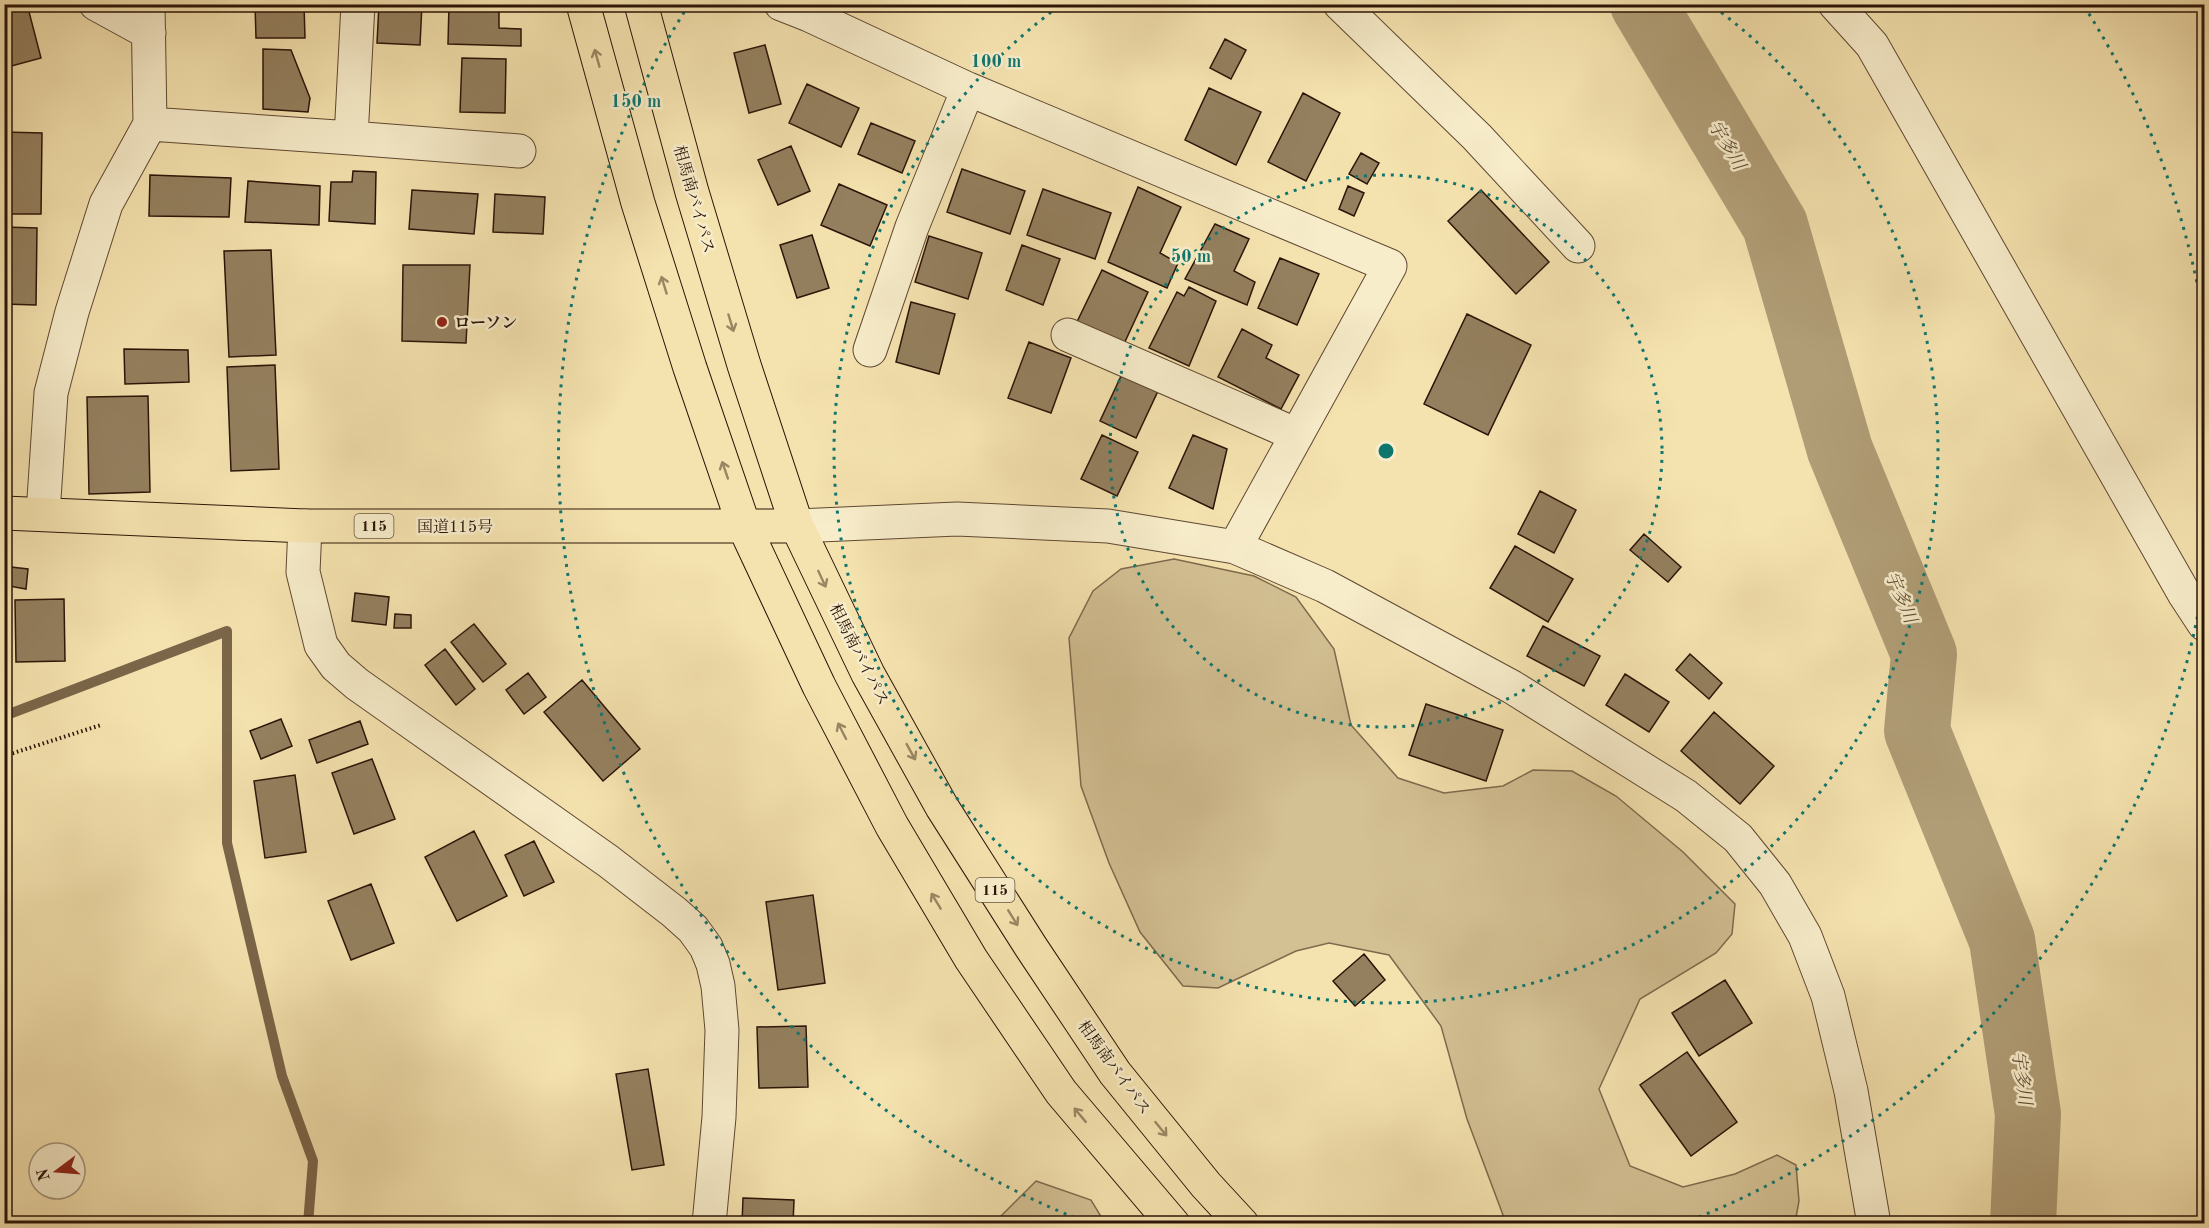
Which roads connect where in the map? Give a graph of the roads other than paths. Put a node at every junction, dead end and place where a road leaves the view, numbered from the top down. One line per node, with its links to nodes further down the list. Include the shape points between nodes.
1 (96, 4): 8 (street)
2 (358, 4): 11 (street)
3 (583, 4): 20 (highway, one-way to 3, via 638,203)
4 (641, 4): 21 (highway, 相馬南バイパス / 115, one-way to 21, via 692,192)
5 (781, 4): 9 (street)
6 (1340, 4): 13 (street, via 1477,136)
7 (1835, 4): 23 (street, via 1872,45)
8 (149, 19): 10 (street)
9 (968, 89): 15 (street, via 912,227); 16 (street, via 1390,266)
10 (150, 124): 11 (street); 18 (street, via 106,204 72,312 51,393)
11 (351, 138): 12 (street)
12 (519, 151)
13 (1578, 246)
14 (1068, 335): 16 (street)
15 (870, 350)
16 (1297, 435): 22 (street)
17 (4, 513): 18 (highway, 国道115号 / 115)
18 (43, 514): 19 (highway, 国道115号 / 115)
19 (305, 526): 20 (highway, 国道115号 / 115); 25 (street, via 303,572 310,609 321,645 336,666 608,861 674,912 706,947 718,986 722,1030)
20 (744, 526): 21 (highway, 国道115号 / 115); 26 (highway, one-way to 20, via 1061,1092 971,958 891,826 819,686)
21 (797, 526): 22 (street, via 957,519 1108,526); 27 (highway, 相馬南バイパス / 115, one-way to 27, via 873,685 942,807 1024,937 1115,1073)
22 (1235, 547): 28 (street, via 1325,586 1512,687 1686,796 1738,838 1775,884 1800,927 1828,996 1851,1090)
23 (2195, 587): 24 (street)
24 (2205, 624)
25 (709, 1224)
26 (1173, 1224)
27 (1242, 1224)
28 (1874, 1224)

